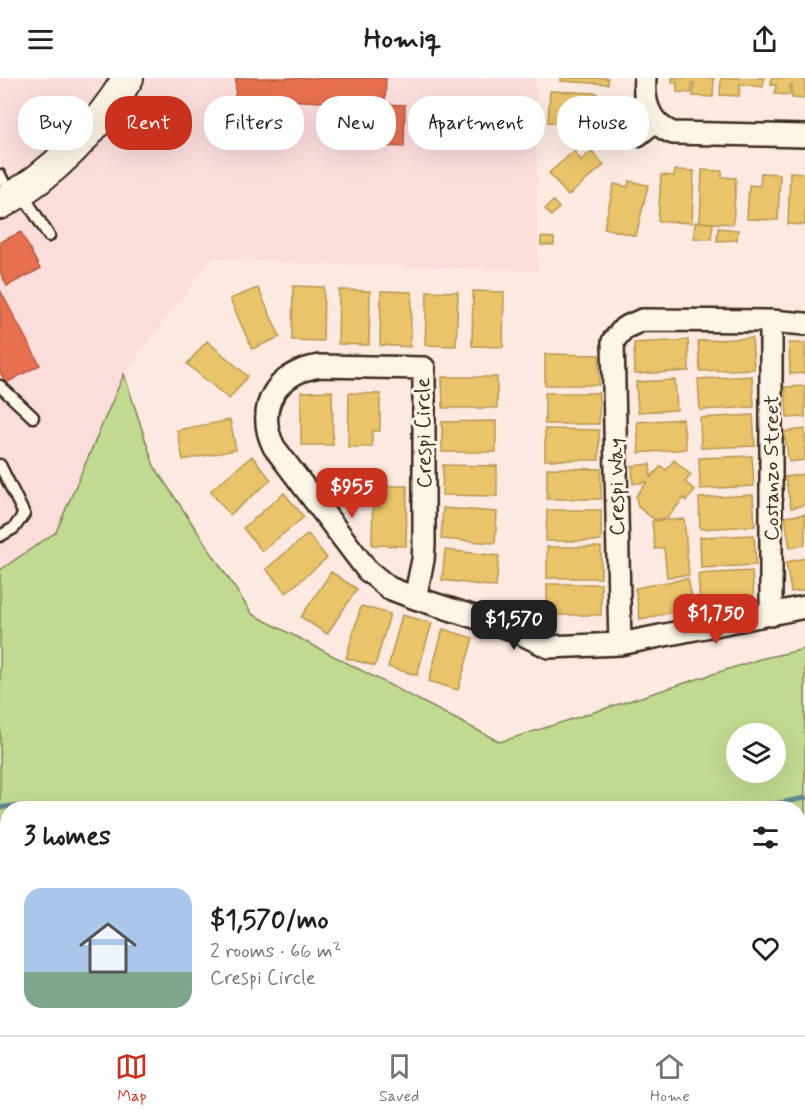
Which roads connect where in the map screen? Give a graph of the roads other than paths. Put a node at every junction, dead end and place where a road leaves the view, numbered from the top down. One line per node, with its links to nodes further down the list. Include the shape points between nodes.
1 (645, 78): 3 (street, via 645,101)
2 (128, 93): 6 (street, via 60,161)
3 (655, 121): 4 (street); 5 (street, via 674,133)
4 (649, 126)
5 (805, 135)
6 (8, 192): 7 (lane)
7 (49, 236)
8 (771, 321): 9 (street, Crespi Way); 16 (street, Costanzo Street); 17 (street, Crespi Way, via 642,320 624,328 613,341)
9 (805, 324)
10 (0, 386): 11 (lane)
11 (33, 417)
12 (0, 465): 13 (lane, via 24,514 14,528)
13 (0, 536)
14 (415, 598): 14 (street, Crespi Circle, via 389,588 368,570 271,441 266,426 268,403 279,386 296,372 320,366 424,368 424,545); 17 (street, Crespi Circle, via 512,629 549,647)
15 (805, 607): 16 (street)
16 (771, 615): 17 (street)
17 (620, 644)

